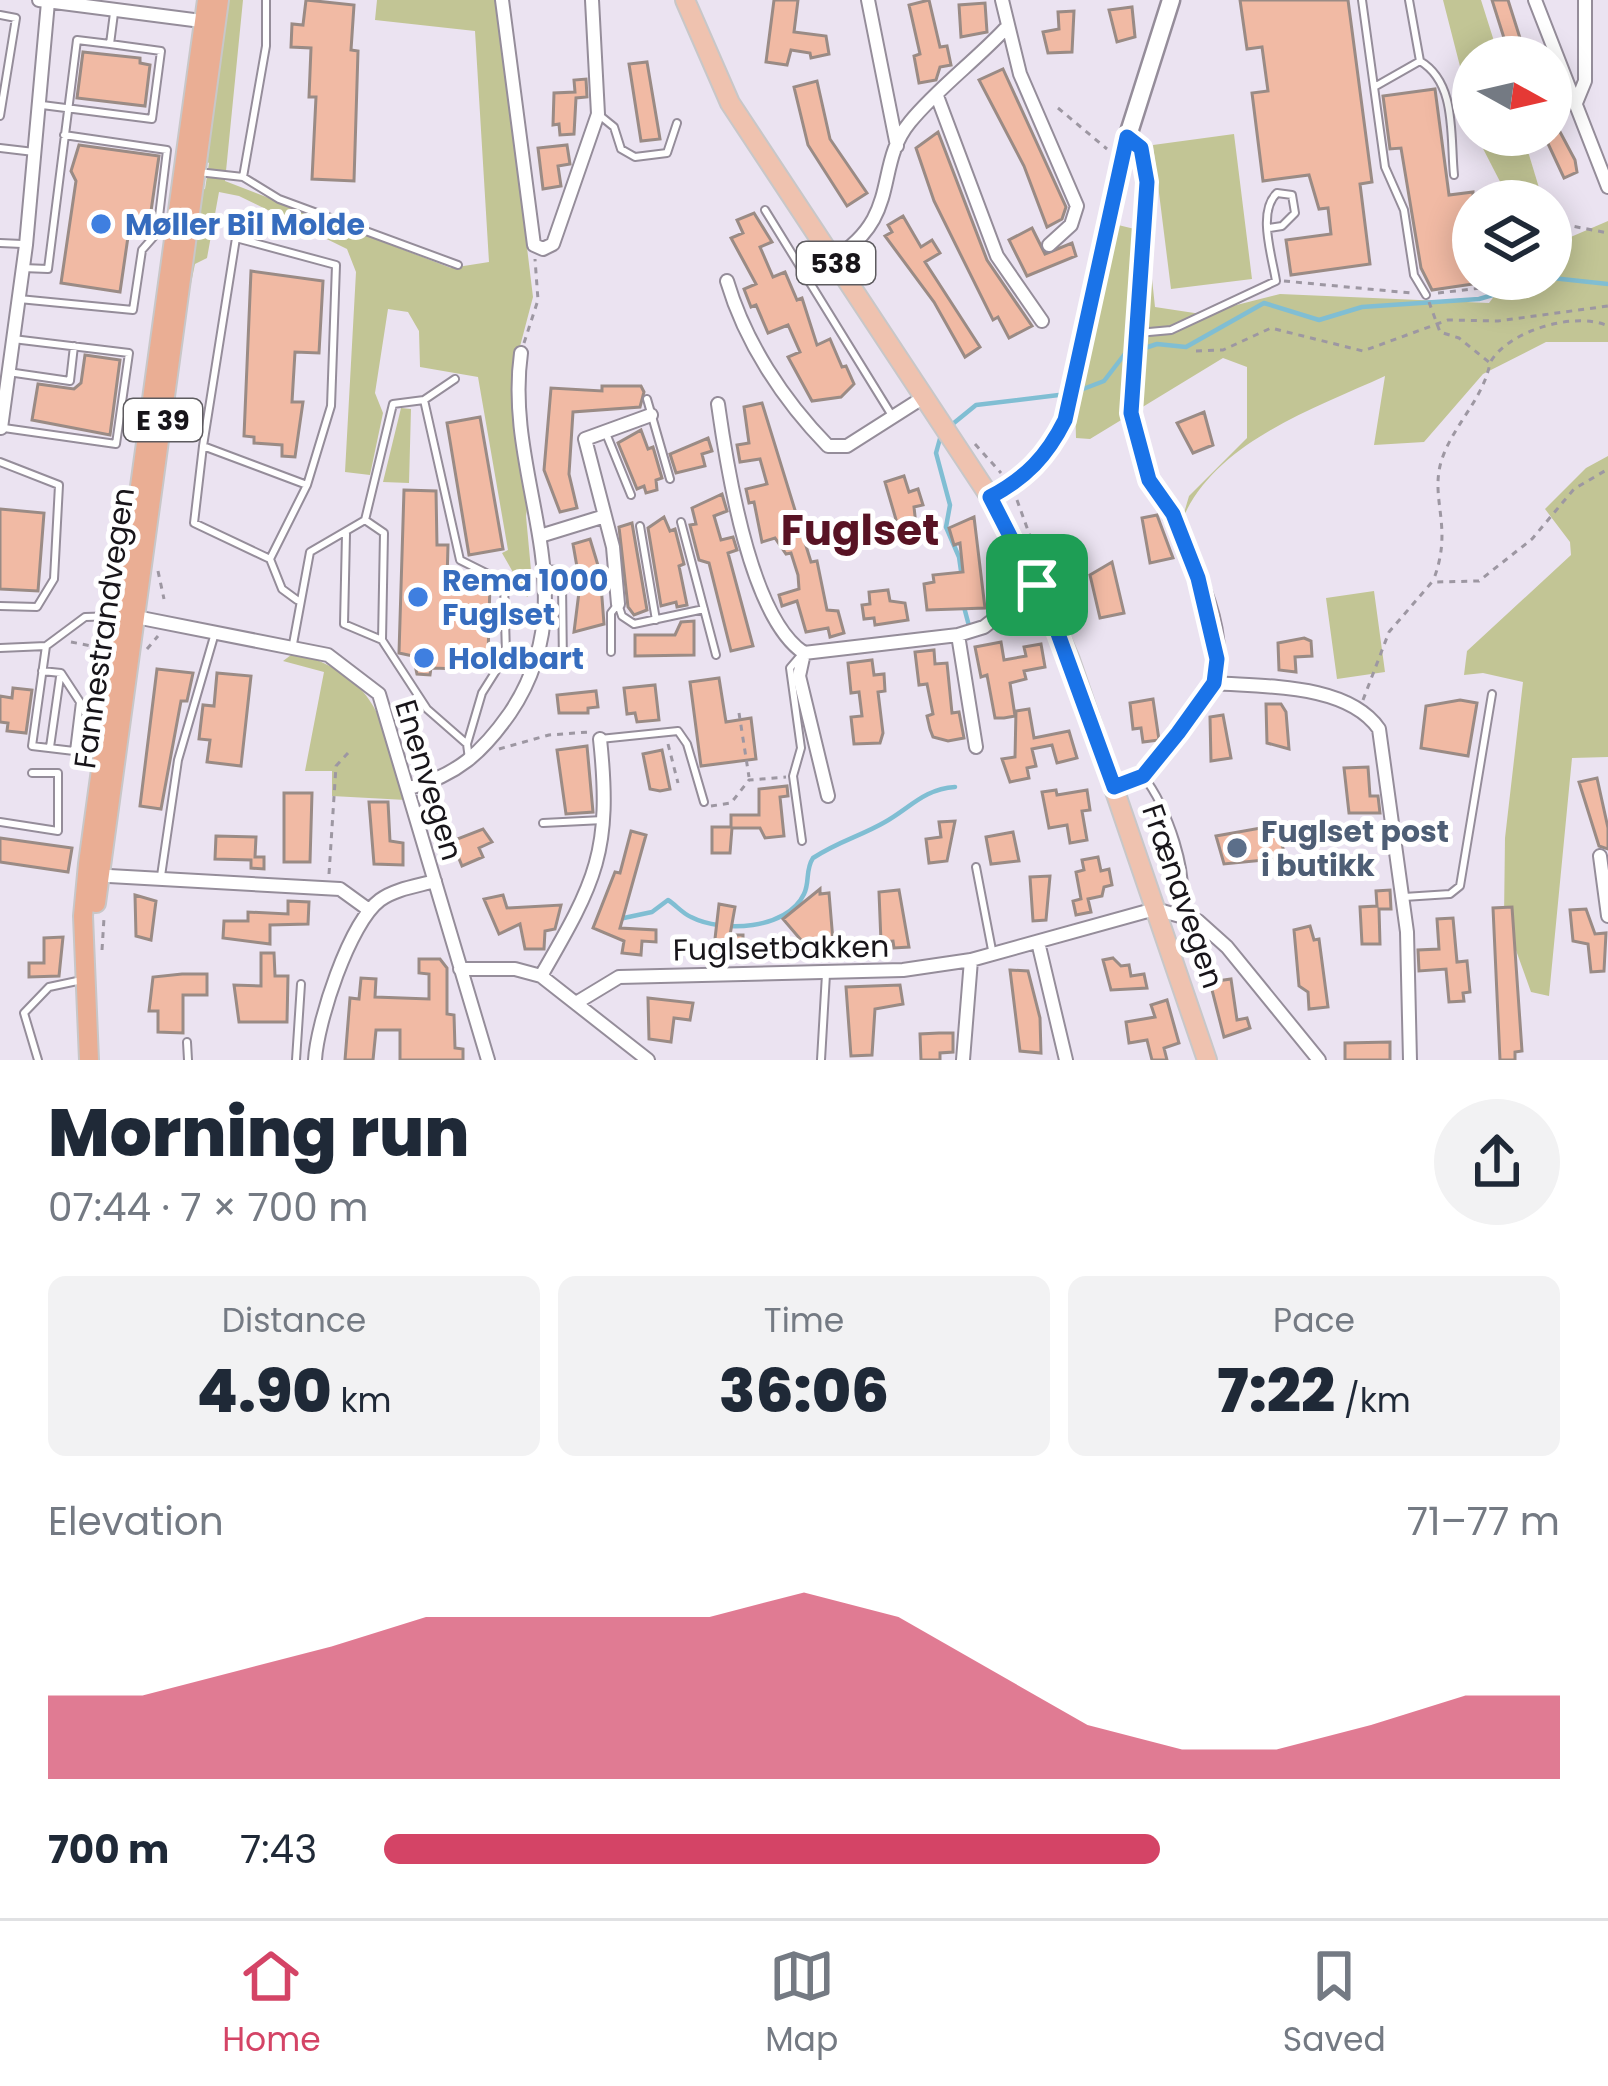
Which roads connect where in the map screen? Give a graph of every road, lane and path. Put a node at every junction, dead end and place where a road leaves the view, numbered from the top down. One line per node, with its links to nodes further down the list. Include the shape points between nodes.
1 (206, 0): 17 (highway, Fannestrandvegen / E 39)
2 (219, 0): 17 (highway, Fannestrandvegen / E 39)
3 (266, 0): 38 (lane)
4 (502, 0): 47 (street)
5 (592, 0): 28 (street)
6 (685, 0): 48 (main road, Frænavegen / 538, via 723,91)
7 (868, 0): 33 (street)
8 (1002, 0): 18 (street)
9 (1171, 0): 32 (main road)
10 (1363, 0): 21 (lane)
11 (1409, 0): 20 (lane)
12 (1535, 0): 25 (street)
13 (1585, 0): 25 (street, via 1585,81)
14 (45, 1): 15 (street); 24 (street)
15 (114, 9): 17 (street); 19 (lane)
16 (0, 14): 22 (lane, via 16,18)
17 (210, 22): 36 (highway, Fannestrandvegen / E 39)
18 (1005, 29): 23 (street); 46 (street, via 1077,206 1071,225)
19 (110, 44): 26 (lane, via 76,40); 26 (lane, via 161,51 152,119)
20 (1420, 62): 21 (lane); 37 (lane, via 1436,70 1445,89)
21 (1376, 86): 54 (lane, via 1385,166)
22 (4, 88): 29 (lane)
23 (938, 96): 33 (street); 58 (street, via 997,256)
24 (38, 104): 26 (lane); 35 (street)
25 (1576, 104): 39 (street)
26 (68, 108): 31 (lane)
27 (1058, 108): 32 (path, via 1109,149)
28 (598, 114): 30 (lane, via 635,157 670,150); 47 (street, via 553,244)
29 (0, 116)
30 (677, 123)
31 (64, 135): 50 (lane, via 48,268); 55 (lane, via 167,150 157,233 142,250 133,310)
32 (1121, 142): 61 (lane, via 1141,148 1147,162); 84 (main road, via 1065,420 1040,461)
33 (897, 146): 48 (street, via 884,204)
34 (0, 148): 35 (lane)
35 (34, 152): 45 (street)
36 (189, 171): 38 (lane); 99 (highway, Fannestrandvegen / E 39)
37 (1454, 175)
38 (243, 177): 49 (lane, via 279,199)
39 (1608, 187)
40 (765, 210): 74 (lane)
41 (1572, 226): 43 (path)
42 (1269, 228): 42 (lane, via 1295,213 1292,195 1270,198); 52 (lane)
43 (1608, 233)
44 (0, 243): 45 (lane)
45 (26, 245): 50 (street)
46 (1049, 245)
47 (538, 247): 65 (path, via 538,300)
48 (833, 260): 69 (main road, Frænavegen / 538)
49 (458, 265)
50 (23, 268): 55 (street)
51 (727, 280): 74 (street, via 738,317 796,413 828,446 847,446)
52 (1276, 281): 54 (path); 61 (lane, via 1171,330)
53 (1452, 292): 54 (path)
54 (1426, 295)
55 (18, 299): 62 (street)
56 (1608, 306): 59 (path)
57 (1433, 314): 59 (path)
58 (1042, 321)
59 (1436, 325): 64 (path, via 1363,351 1271,328 1223,350); 66 (path)
60 (1608, 326): 66 (path, via 1593,319 1520,333)
61 (1138, 333): 78 (path, via 1131,413)
62 (13, 339): 63 (lane); 67 (street)
63 (74, 346): 67 (lane, via 70,381); 76 (lane, via 129,353 116,444)
64 (1196, 351)
65 (521, 353): 90 (street)
66 (1490, 363): 93 (path, via 1485,387 1440,464 1446,538)
67 (8, 372): 76 (street)
68 (455, 379): 71 (lane)
69 (924, 397): 74 (street); 84 (main road, Frænavegen / 538)
70 (647, 399): 73 (lane)
71 (424, 400): 86 (lane, via 393,404); 121 (lane, via 460,560 504,582 506,655 482,693)
72 (718, 404): 108 (street, via 731,479 775,625)
73 (651, 415): 75 (street); 81 (lane)
74 (893, 417)
75 (604, 428): 83 (lane); 85 (street, via 584,439)
76 (0, 431)
77 (203, 446): 82 (lane); 82 (lane, via 236,238 336,265 331,406); 91 (lane, via 194,523)
78 (1141, 452): 113 (street, via 1198,578 1217,659)
79 (0, 462): 97 (lane, via 59,485 54,579 37,607)
80 (1608, 470): 93 (path, via 1574,489 1532,539 1479,581)
81 (670, 479)
82 (307, 484): 91 (lane)
83 (631, 495)
84 (990, 497): 94 (main road, Frænavegen / 538)
85 (604, 516): 90 (street); 96 (street)
86 (365, 520): 89 (lane); 103 (lane, via 384,533)
87 (681, 522): 98 (lane)
88 (640, 526): 100 (lane)
89 (346, 535): 95 (lane, via 310,552); 103 (lane, via 344,624)
90 (540, 536): 92 (street)
91 (270, 559): 95 (lane, via 282,589)
92 (544, 569): 110 (lane, via 557,570 562,583); 121 (street, via 544,645 532,680)
93 (1432, 582): 115 (path, via 1389,632)
94 (1037, 585): 102 (street, via 984,627); 128 (main road, Frænavegen / 538)
95 (299, 601): 104 (lane)
96 (618, 604): 100 (lane, via 626,621); 107 (lane)
97 (0, 606)
98 (705, 608): 100 (lane); 109 (lane)
99 (129, 616): 101 (street, Enenvegen); 105 (lane, via 85,617); 153 (highway, Fannestrandvegen / E 39, via 88,864)
100 (656, 620)
101 (216, 630): 104 (street, Enenvegen); 139 (lane, via 178,760)
102 (958, 635): 108 (street); 119 (street)
103 (382, 640): 121 (lane, via 427,709)
104 (293, 644): 129 (street, Enenvegen, via 328,655 379,694)
105 (46, 646): 106 (lane); 111 (lane)
106 (0, 648)
107 (610, 652)
108 (804, 653): 124 (lane, via 790,668 801,748); 130 (street, via 799,676)
109 (716, 655)
110 (563, 666)
111 (43, 670): 112 (lane); 120 (lane, via 32,746)
112 (61, 673): 120 (lane); 120 (lane, via 80,702 74,751)
113 (1214, 683): 115 (street, via 1326,696); 125 (street)
114 (1492, 694): 142 (lane, via 1459,890)
115 (1356, 708): 142 (street, via 1372,718 1384,747)
116 (739, 713): 126 (path)
117 (664, 730): 118 (lane); 127 (path); 131 (lane, via 683,735)
118 (600, 739): 121 (path, via 584,730); 132 (street)
119 (976, 747)
120 (50, 748)
121 (473, 748): 129 (street, via 469,763)
122 (348, 753): 141 (path, via 336,766)
123 (32, 773): 133 (lane, via 58,773 58,831)
124 (793, 776): 126 (path); 135 (lane)
125 (1143, 776): 128 (street); 145 (lane, via 1157,794 1185,888)
126 (749, 780): 131 (path, via 730,803)
127 (678, 783)
128 (1114, 787): 143 (main road, Frænavegen / 538)
129 (410, 788): 140 (street, Enenvegen)
130 (828, 796)
131 (704, 802)
132 (607, 819): 134 (lane); 152 (street, via 581,906)
133 (0, 822)
134 (543, 823)
135 (802, 841)
136 (1600, 856): 146 (street)
137 (976, 867): 148 (lane)
138 (109, 875): 139 (street)
139 (161, 880): 141 (street)
140 (435, 881): 144 (street); 150 (street, Enenvegen)
141 (329, 888): 144 (street)
142 (1404, 897): 169 (street)
143 (1156, 909): 145 (street); 147 (street, Fuglsetbakken); 167 (main road, Frænavegen / 538)
144 (369, 910): 161 (street, via 323,1015)
145 (1180, 914): 168 (street, via 1227,947)
146 (1608, 916)
147 (1038, 942): 148 (street, Fuglsetbakken); 166 (street)
148 (993, 954): 149 (street, Fuglsetbakken)
149 (971, 960): 151 (street, Fuglsetbakken); 165 (street)
150 (460, 969): 152 (street); 162 (street, Enenvegen)
151 (826, 971): 155 (street, Fuglsetbakken, via 619,977); 164 (lane)
152 (542, 976): 155 (street)
153 (85, 979): 157 (lane, via 49,987 24,1013); 158 (highway, Fannestrandvegen / E 39)
154 (301, 984): 160 (lane)
155 (576, 1003): 163 (street)
156 (187, 1042): 159 (lane)
157 (38, 1060)
158 (88, 1060)
159 (188, 1060)
160 (296, 1060)
161 (315, 1060)
162 (488, 1060)
163 (648, 1060)
164 (821, 1060)
165 (963, 1060)
166 (1066, 1060)
167 (1207, 1060)
168 (1319, 1060)
169 (1410, 1060)

